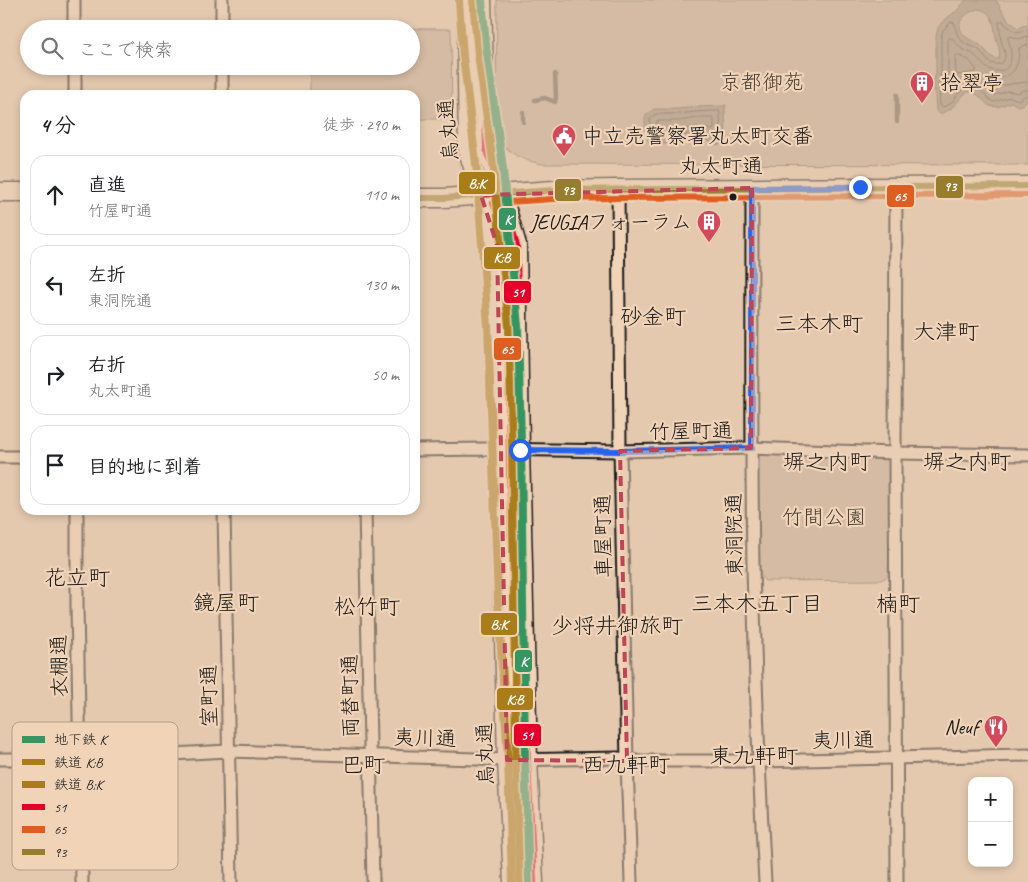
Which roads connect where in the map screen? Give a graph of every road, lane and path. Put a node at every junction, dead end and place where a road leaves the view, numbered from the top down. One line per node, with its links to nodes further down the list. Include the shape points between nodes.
1 (74, 0): 5 (street)
2 (222, 0): 6 (street)
3 (466, 0): 18 (main road, 烏丸通, via 468,151)
4 (482, 0): 17 (main road, 烏丸通, via 486,150)
5 (74, 20)
6 (222, 20)
7 (75, 75): 9 (street)
8 (222, 75): 10 (street)
9 (76, 90)
10 (222, 90)
11 (1028, 186): 12 (main road, 丸太町通)
12 (896, 187): 13 (main road, 丸太町通); 25 (street)
13 (752, 188): 14 (main road, 丸太町通); 20 (street, 東洞院通)
14 (618, 189): 17 (main road, 丸太町通); 24 (street, 車屋町通)
15 (0, 192): 16 (main road)
16 (20, 192)
17 (502, 193): 18 (main road, 丸太町通); 23 (main road, 烏丸通, via 517,245)
18 (481, 195): 19 (main road, 丸太町通); 21 (main road, 烏丸通, via 497,245)
19 (420, 198)
20 (752, 448): 24 (street, 竹屋町通); 25 (street, 竹屋町通); 41 (street, 東洞院通)
21 (500, 449): 22 (street, 竹屋町通); 23 (street, 竹屋町通); 38 (main road, 烏丸通)
22 (420, 450)
23 (520, 450): 24 (street, 竹屋町通); 39 (main road, 烏丸通)
24 (620, 451): 40 (street, 車屋町通)
25 (895, 453): 26 (street, 竹屋町通); 37 (street)
26 (1028, 455)
27 (20, 457): 28 (street)
28 (0, 458)
29 (77, 515): 32 (street, 衣棚通)
30 (224, 515): 33 (street, 室町通)
31 (365, 515): 35 (street, 両替町通)
32 (80, 722)
33 (228, 751): 34 (street, 夷川通); 35 (street, 夷川通); 42 (street, 室町通)
34 (178, 754)
35 (370, 755): 38 (street, 夷川通); 43 (street, 両替町通)
36 (1028, 755): 37 (street, 夷川通)
37 (896, 758): 41 (street, 夷川通); 48 (street)
38 (507, 760): 39 (street, 夷川通); 44 (main road, 烏丸通)
39 (528, 760): 40 (street, 夷川通, via 619,758); 45 (main road, 烏丸通)
40 (627, 761): 41 (street, 夷川通); 46 (street, 車屋町通)
41 (759, 761): 47 (street, 東洞院通)
42 (231, 882)
43 (373, 882)
44 (513, 882)
45 (534, 882)
46 (631, 882)
47 (765, 882)
48 (897, 882)

